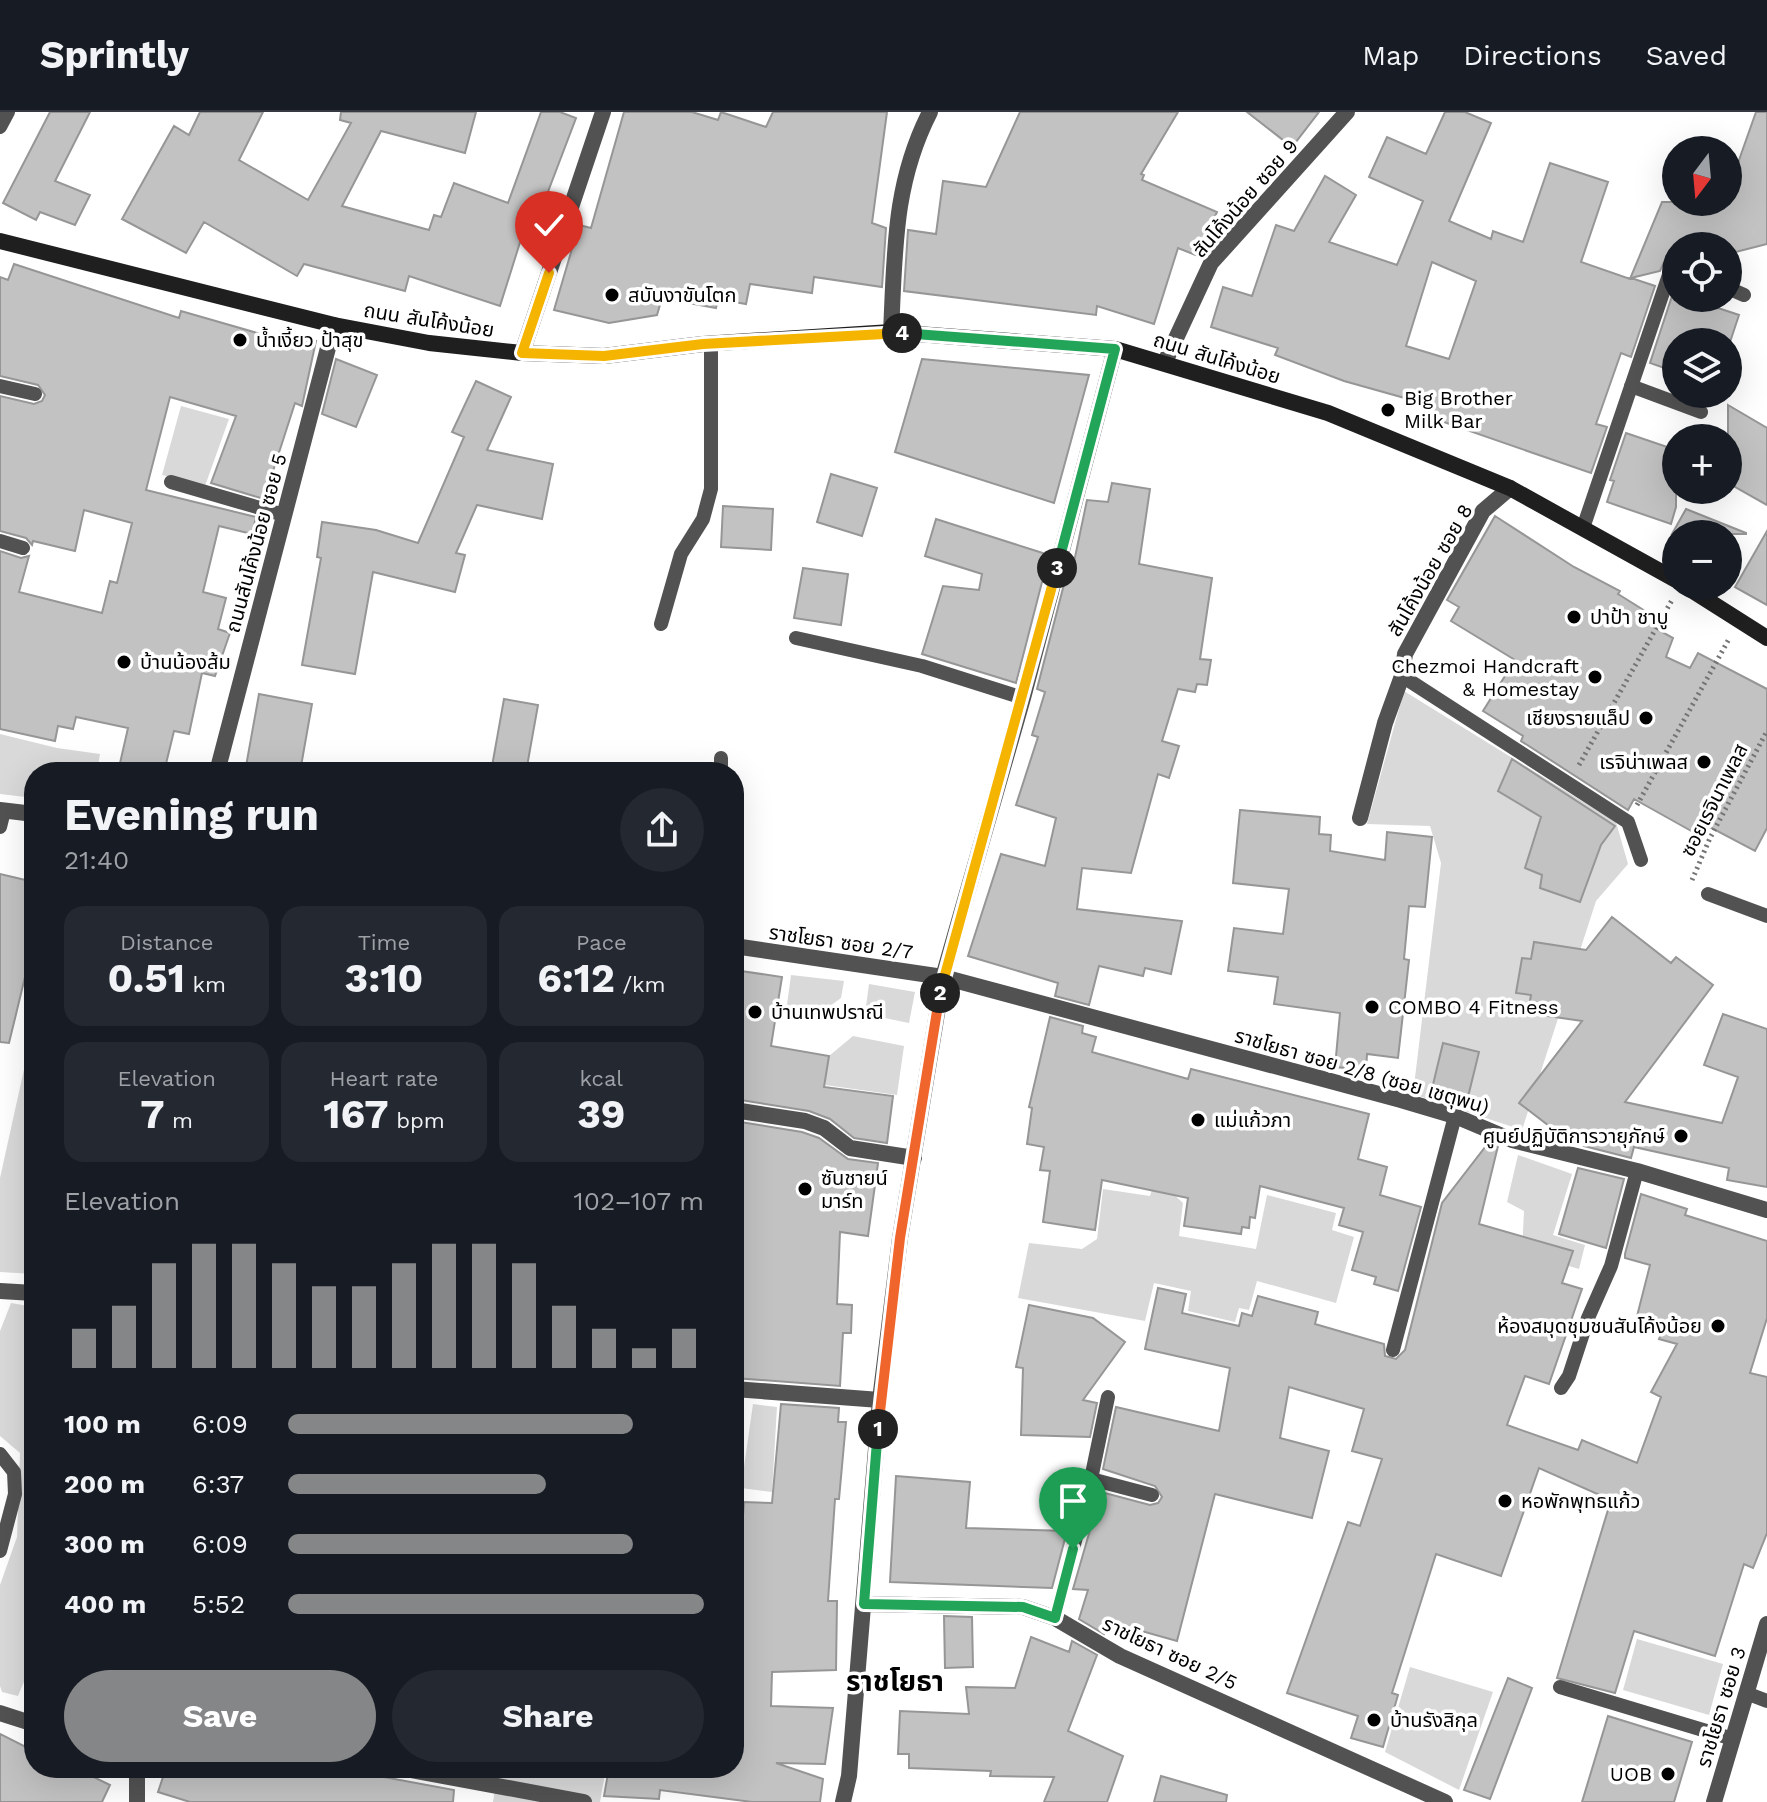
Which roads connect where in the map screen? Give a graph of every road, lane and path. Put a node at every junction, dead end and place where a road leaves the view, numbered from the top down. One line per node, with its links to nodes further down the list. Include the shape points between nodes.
1 (8, 112): 5 (lane)
2 (603, 112): 12 (street)
3 (930, 112): 9 (street, via 899,199)
4 (1347, 112): 13 (street, สันโค้งน้อย ซอย 9, via 1211,263)
5 (0, 127)
6 (0, 241): 8 (street, ถนน สันโค้งน้อย)
7 (1662, 295): 15 (lane)
8 (334, 325): 12 (street, ถนน สันโค้งน้อย); 20 (street, ถนนสันโค้งน้อย ซอย 5)
9 (891, 332): 10 (street, ถนน สันโค้งน้อย); 11 (street, ถนน สันโค้งน้อย)
10 (711, 343): 12 (street, ถนน สันโค้งน้อย, via 604,356); 28 (lane, via 711,489 703,519 681,554)
11 (1115, 349): 13 (street, ถนน สันโค้งน้อย); 32 (street)
12 (522, 353)
13 (1165, 362): 19 (street, ถนน สันโค้งน้อย, via 1328,413)
14 (0, 386): 16 (lane)
15 (1631, 386): 17 (lane); 21 (lane)
16 (35, 394)
17 (1701, 412)
18 (171, 482): 20 (lane)
19 (1510, 488): 21 (street, ถนน สันโค้งน้อย); 31 (street, สันโค้งน้อย ซอย 8, via 1483,511 1405,654)
20 (284, 515): 34 (street, ถนนสันโค้งน้อย ซอย 5)
21 (1583, 528): 24 (street, ถนน สันโค้งน้อย)
22 (0, 541): 23 (lane)
23 (23, 548)
24 (1662, 572)
25 (1671, 600): 35 (path)
26 (1707, 600): 27 (street)
27 (1738, 620): 30 (street); 39 (path)
28 (661, 624)
29 (796, 638): 32 (lane, via 922,666)
30 (1767, 638)
31 (1402, 676): 35 (lane); 38 (street, สันโค้งน้อย ซอย 8)
32 (1023, 698): 45 (street)
33 (1767, 731): 41 (path, ซอยเรจินาเพลส)
34 (220, 762)
35 (1569, 784): 39 (lane)
36 (24, 815): 37 (street)
37 (1, 816)
38 (1360, 818)
39 (1628, 822): 40 (lane)
40 (1641, 860)
41 (1690, 885)
42 (1708, 894): 43 (lane)
43 (1767, 916)
44 (744, 947): 45 (street, ราชโยธา ซอย 2/7)
45 (943, 977): 47 (street, ราชโยธา ซอย 2/8 (ซอย เชตุพน)); 48 (street)
46 (744, 1112): 48 (street, via 805,1121 850,1148)
47 (1455, 1116): 49 (street, ราชโยธา ซอย 2/8 (ซอย เชตุพน), via 1512,1140); 53 (lane)
48 (914, 1158): 57 (street)
49 (1637, 1171): 50 (street, ราชโยธา ซอย 2/8 (ซอย เชตุพน)); 54 (lane, via 1611,1266)
50 (1767, 1210)
51 (0, 1291): 52 (street)
52 (24, 1292)
53 (1393, 1350)
54 (1561, 1388)
55 (744, 1390): 57 (street)
56 (1108, 1397): 59 (lane)
57 (880, 1400): 62 (street)
58 (0, 1454): 61 (lane, via 14,1472 15,1494)
59 (1091, 1479): 60 (lane); 63 (lane)
60 (1152, 1495)
61 (0, 1551)
62 (864, 1604): 63 (street, ราชโยธา ซอย 2/5, via 1023,1607); 75 (street)
63 (1055, 1618): 76 (street, ราชโยธา ซอย 2/5, via 1120,1656)
64 (1767, 1624): 66 (street, ราชโยธา ซอย 3)
65 (1560, 1687): 70 (lane)
66 (1746, 1693): 67 (lane); 70 (street, ราชโยธา ซอย 3)
67 (1767, 1701)
68 (0, 1713): 69 (street)
69 (24, 1721)
70 (1733, 1739): 77 (street, ราชโยธา ซอย 3)
71 (137, 1778): 73 (street)
72 (454, 1778): 74 (street)
73 (137, 1802)
74 (584, 1802)
75 (843, 1802)
76 (1445, 1802)
77 (1714, 1802)

